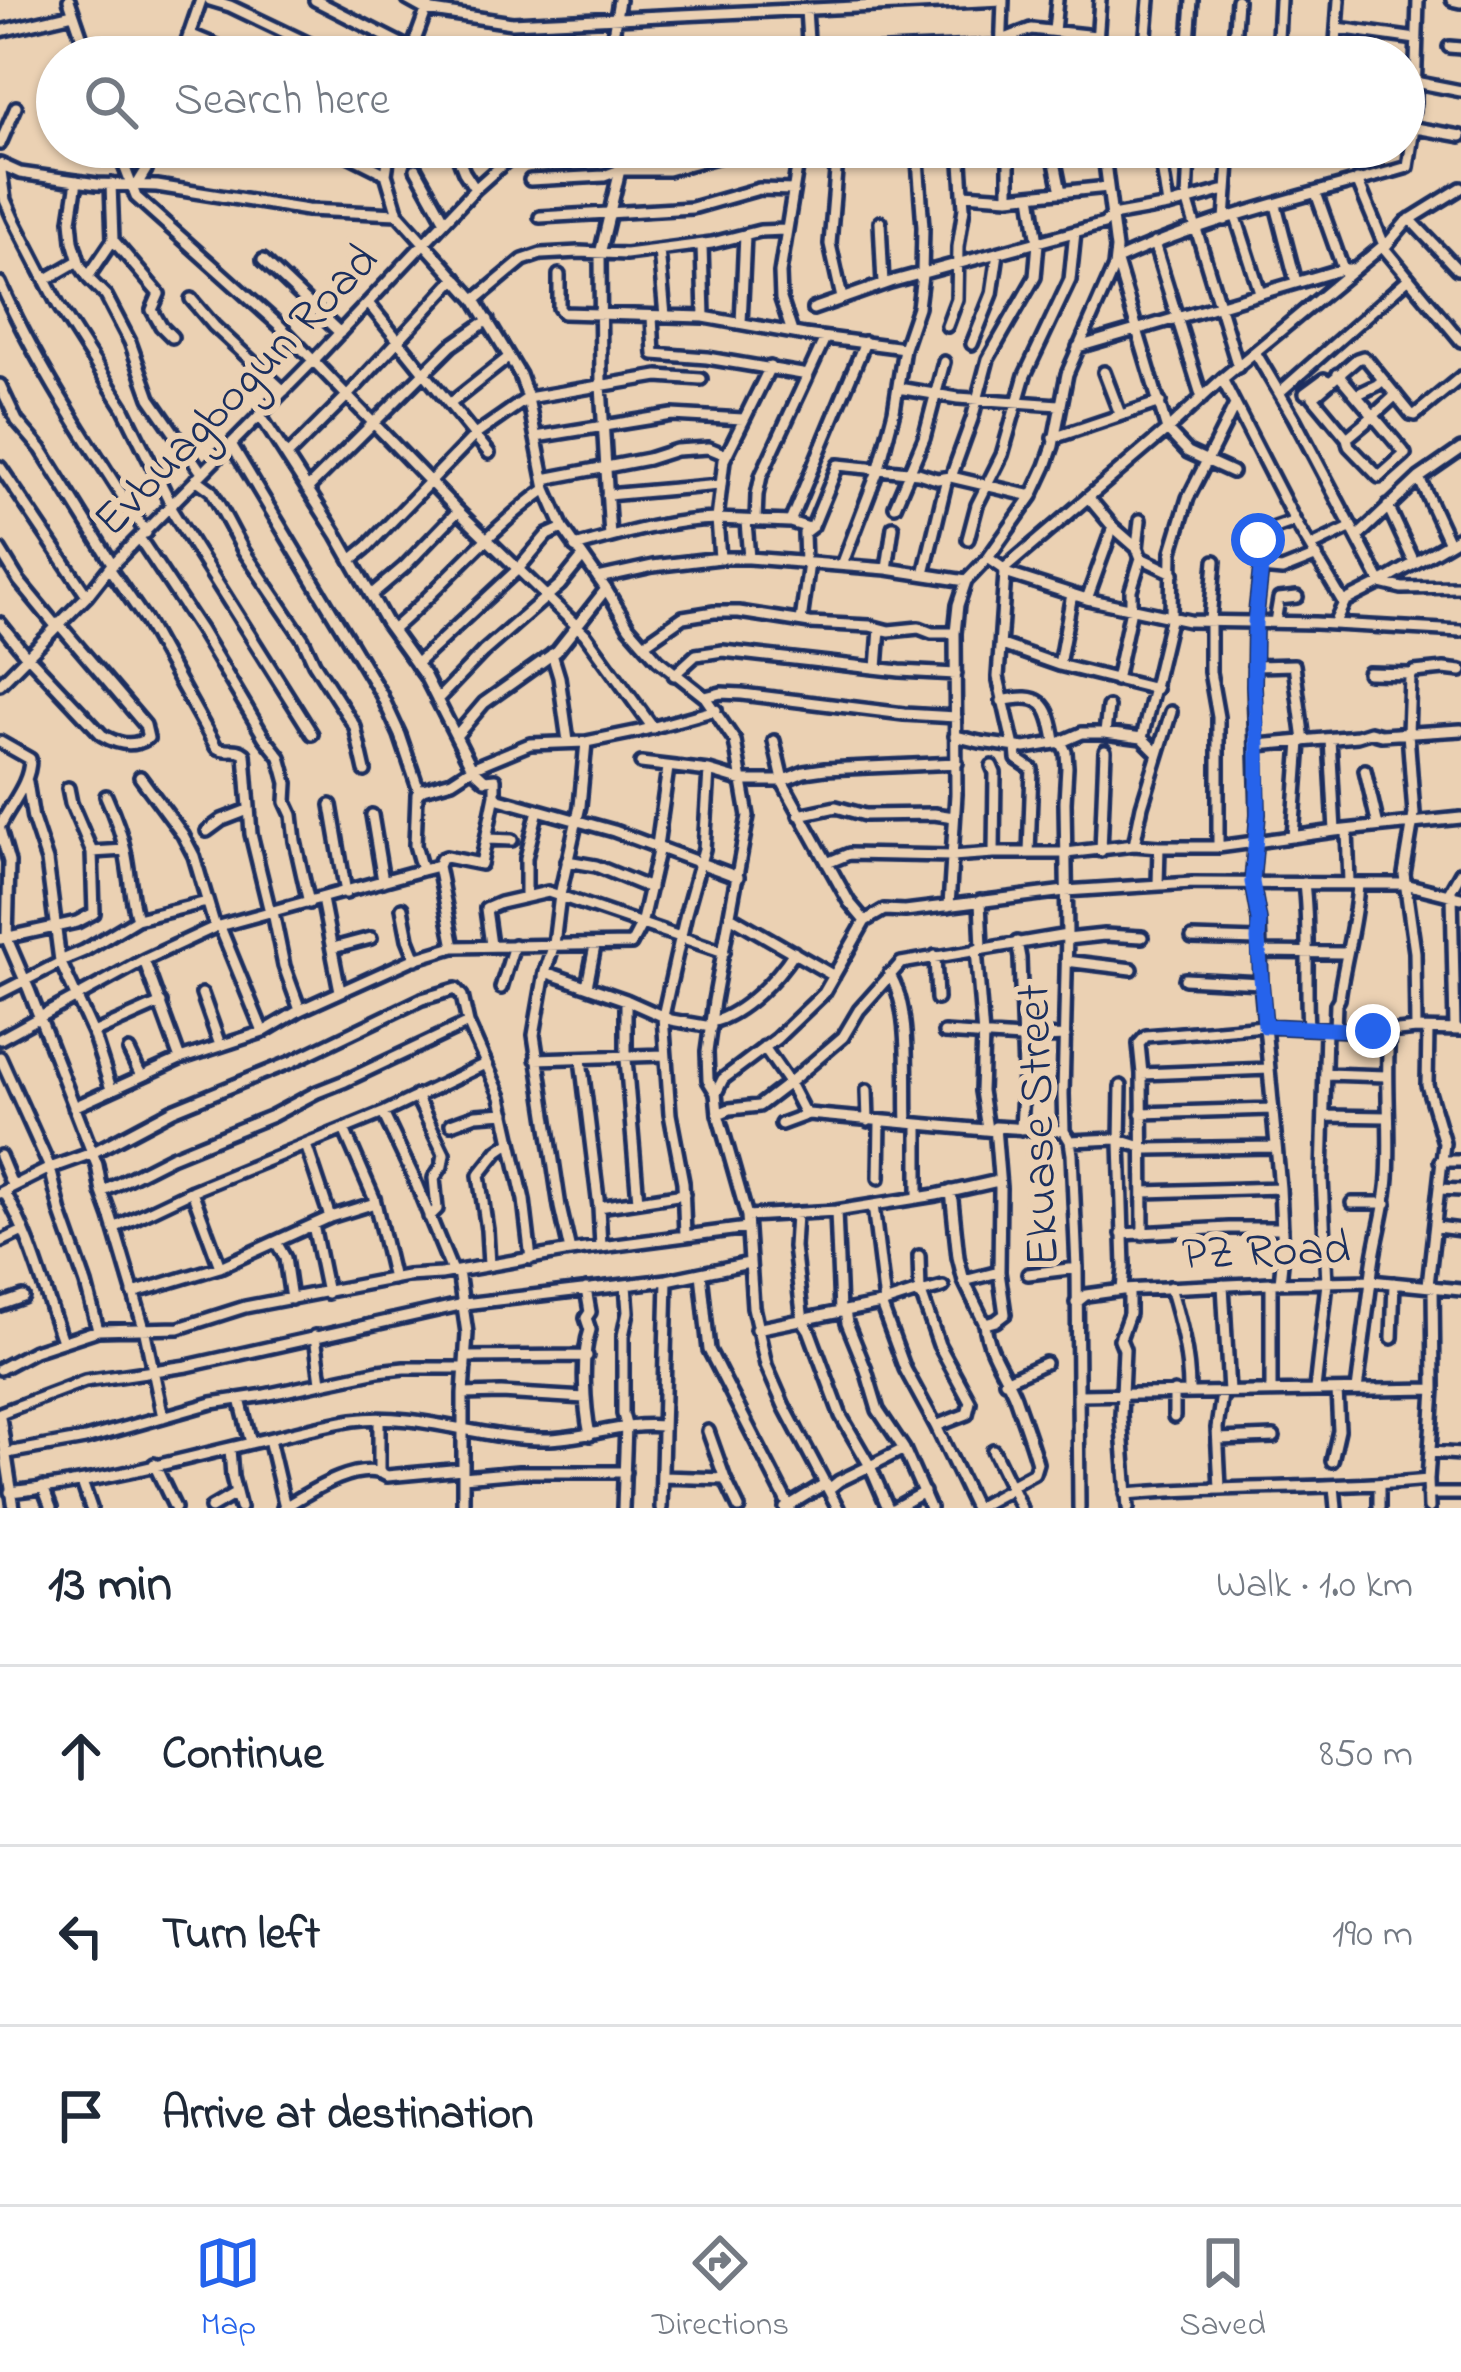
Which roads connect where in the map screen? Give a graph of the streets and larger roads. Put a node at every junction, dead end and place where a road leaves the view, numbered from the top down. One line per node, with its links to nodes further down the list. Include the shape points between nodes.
1 (69, 0): 24 (street)
2 (201, 0): 29 (street)
3 (210, 0): 32 (street)
4 (315, 0): 33 (street)
5 (408, 0): 20 (street)
6 (619, 0): 25 (street)
7 (1057, 0): 28 (street)
8 (1100, 0): 39 (street)
9 (1149, 0): 40 (street)
10 (1192, 0): 41 (street)
11 (1237, 0): 42 (street)
12 (1280, 0): 43 (street)
13 (1340, 0): 26 (street)
14 (1418, 0): 46 (street)
15 (1451, 0): 17 (street)
16 (959, 2): 19 (street); 37 (street, via 1003,0)
17 (1461, 2)
18 (822, 4): 19 (street); 23 (street)
19 (863, 4)
20 (428, 5): 25 (street, via 512,23); 34 (street)
21 (778, 5): 22 (street); 23 (street)
22 (734, 6): 25 (street)
23 (806, 9): 36 (street)
24 (74, 14): 27 (street); 30 (street)
25 (616, 20): 35 (street)
26 (1338, 28): 44 (street); 45 (street)
27 (0, 31)
28 (1054, 31): 38 (street); 39 (street)
29 (189, 34): 31 (street)
30 (81, 36)
31 (194, 36)
32 (294, 36)
33 (380, 36)
34 (416, 36)
35 (615, 36)
36 (808, 36)
37 (1001, 36)
38 (1017, 36)
39 (1096, 36)
40 (1146, 36)
41 (1189, 36)
42 (1234, 36)
43 (1278, 36)
44 (1337, 36)
45 (1395, 36)
46 (1416, 36)
47 (1425, 84): 48 (street)
48 (1461, 91)
49 (16, 106): 52 (street)
50 (1425, 130): 51 (street)
51 (1461, 136)
52 (0, 144)
53 (0, 164): 77 (street); 125 (street, via 5,200)
54 (126, 168): 79 (street)
55 (147, 168): 79 (street)
56 (374, 168): 74 (street)
57 (387, 168): 74 (street)
58 (462, 168): 82 (street)
59 (498, 168): 82 (street, Evbuagbogun Road)
60 (675, 168): 73 (street)
61 (797, 168): 83 (street)
62 (836, 168): 130 (street, via 830,244)
63 (918, 168): 120 (street)
64 (962, 168): 87 (street)
65 (1009, 168): 89 (street)
66 (1056, 168): 85 (street)
67 (1106, 168): 80 (street)
68 (1162, 168): 91 (street)
69 (1188, 168): 90 (street)
70 (1228, 168): 84 (street)
71 (1404, 168): 76 (street)
72 (416, 169): 99 (street)
73 (620, 170): 75 (street); 93 (street)
74 (386, 174): 94 (street)
75 (530, 180)
76 (1357, 180): 86 (street); 110 (street)
77 (77, 182): 78 (street); 116 (street, via 71,220)
78 (111, 184): 79 (street); 105 (street)
79 (133, 184): 94 (street, via 307,210); 159 (street, via 144,206)
80 (1108, 188): 85 (street); 95 (street)
81 (1461, 188): 98 (street)
82 (476, 189): 99 (street, Evbuagbogun Road)
83 (793, 190): 93 (street); 102 (street)
84 (1225, 190): 90 (street); 97 (street)
85 (1060, 192): 88 (street)
86 (1316, 193): 92 (street); 118 (street)
87 (964, 194): 89 (street); 117 (street)
88 (1031, 195): 89 (street); 106 (street)
89 (1009, 197)
90 (1187, 199): 91 (street); 101 (street)
91 (1168, 206): 95 (street)
92 (1276, 206): 97 (street); 126 (street)
93 (611, 213): 96 (street); 112 (street)
94 (398, 214): 108 (street)
95 (1112, 217): 103 (street); 114 (street)
96 (540, 218)
97 (1230, 218): 101 (street); 129 (street)
98 (1410, 219): 110 (street); 119 (street)
99 (446, 221): 108 (street, Evbuagbogun Road)
100 (880, 222): 128 (street)
101 (1196, 229): 107 (street); 134 (street)
102 (785, 230): 104 (street); 146 (street, via 780,290)
103 (1076, 232): 106 (street); 185 (street, via 1070,280)
104 (745, 235): 109 (street); 143 (street)
105 (112, 240): 122 (street); 148 (street, via 160,294 152,310)
106 (1038, 243): 113 (street); 184 (street, via 1031,286 988,359)
107 (1154, 243): 114 (street); 140 (street)
108 (424, 244): 123 (street); 133 (street, Evbuagbogun Road)
109 (702, 245): 111 (street); 141 (street)
110 (1384, 245): 118 (street); 124 (street)
111 (659, 250): 112 (street); 139 (street)
112 (600, 254): 132 (street, via 523,260); 137 (street)
113 (998, 254): 117 (street); 153 (street)
114 (1116, 259): 145 (street); 154 (street)
115 (262, 260): 147 (street)
116 (78, 261): 122 (street); 125 (street)
117 (958, 264): 120 (street); 144 (street)
118 (1348, 269): 126 (street); 156 (street)
119 (1460, 270)
120 (922, 274): 128 (street); 155 (street)
121 (560, 275): 137 (street, via 561,311)
122 (88, 277): 212 (street)
123 (456, 278): 132 (street); 150 (street)
124 (1409, 278): 151 (street); 176 (street)
125 (45, 280): 225 (street, via 123,407)
126 (1296, 282): 129 (street)
127 (0, 283): 135 (street)
128 (883, 284): 130 (street)
129 (1260, 292): 134 (street)
130 (842, 298): 136 (street)
131 (191, 299): 175 (street)
132 (475, 300): 142 (street)
133 (368, 303): 147 (street, Evbuagbogun Road); 150 (street)
134 (1218, 304): 140 (street); 162 (street)
135 (5, 307): 237 (street)
136 (813, 309)
137 (600, 312): 138 (street); 172 (street)
138 (652, 316): 139 (street); 157 (street)
139 (665, 316): 141 (street)
140 (1176, 316): 145 (street); 183 (street)
141 (704, 317): 143 (street)
142 (488, 320): 158 (street); 164 (street)
143 (742, 323): 146 (street)
144 (947, 326)
145 (1135, 328): 154 (street); 186 (street)
146 (792, 332): 149 (street)
147 (340, 333): 159 (street, Evbuagbogun Road)
148 (172, 338)
149 (825, 338): 152 (street); 165 (street)
150 (399, 341): 164 (street); 181 (street)
151 (1461, 341)
152 (865, 343): 155 (street); 231 (street)
153 (972, 344)
154 (1078, 346): 188 (street)
155 (904, 348): 174 (street)
156 (1255, 352): 162 (street); 176 (street)
157 (654, 354): 161 (street); 166 (street)
158 (509, 357): 182 (street); 187 (street)
159 (314, 360): 175 (street, Evbuagbogun Road); 181 (street)
160 (944, 362): 178 (street)
161 (770, 367): 165 (street); 193 (street)
162 (1238, 367): 170 (street)
163 (1105, 372): 190 (street)
164 (425, 373): 187 (street); 194 (street)
165 (808, 375): 229 (street, via 761,476)
166 (656, 377): 169 (street); 172 (street)
167 (1461, 377): 180 (street, via 1415,416)
168 (1334, 378): 171 (street, via 1363,357); 177 (street); 179 (street); 200 (street, via 1313,400)
169 (700, 379)
170 (1222, 379): 183 (street); 189 (street)
171 (1383, 380): 179 (street); 180 (street)
172 (602, 385): 182 (street); 195 (street)
173 (0, 386): 255 (street)
174 (898, 388): 178 (street); 209 (street)
175 (284, 391): 191 (street, Evbuagbogun Road)
176 (1280, 392): 236 (street)
177 (1305, 393)
178 (935, 394): 184 (street); 211 (street)
179 (1356, 395): 192 (street)
180 (1396, 395): 192 (street)
181 (346, 398): 194 (street); 205 (street)
182 (528, 398): 197 (street); 198 (street)
183 (1202, 398): 196 (street)
184 (976, 399): 185 (street); 213 (street)
185 (1017, 400): 188 (street); 218 (street)
186 (1160, 402): 190 (street); 196 (street)
187 (451, 403): 197 (street)
188 (1059, 405): 199 (street)
189 (1235, 405): 206 (street); 230 (street)
190 (1120, 414): 199 (street)
191 (260, 415): 201 (street, Evbuagbogun Road); 205 (street)
192 (1373, 416): 200 (street); 200 (street, via 1403,458 1379,477)
193 (742, 419): 195 (street, via 672,415); 204 (street)
194 (374, 424): 215 (street); 219 (street)
195 (605, 427): 198 (street); 208 (street)
196 (1168, 430): 206 (street); 222 (street)
197 (475, 435): 203 (street); 215 (street)
198 (536, 436): 216 (street)
199 (1054, 438): 221 (street)
200 (1347, 438)
201 (231, 444): 212 (street, Evbuagbogun Road); 345 (street, via 381,694)
202 (1461, 449): 214 (street)
203 (489, 453)
204 (726, 455): 208 (street, via 676,451); 217 (street)
205 (287, 456): 219 (street)
206 (1208, 460): 210 (street); 260 (street, via 1188,498)
207 (0, 467): 268 (street)
208 (607, 467): 216 (street); 220 (street)
209 (879, 468): 211 (street); 235 (street, via 837,465); 254 (street)
210 (1232, 472)
211 (909, 473): 213 (street); 223 (street)
212 (199, 476): 225 (street, Evbuagbogun Road); 337 (street, via 355,727)
213 (949, 478): 218 (street); 261 (street)
214 (1419, 478): 224 (street); 242 (street)
215 (430, 481): 226 (street); 250 (street)
216 (545, 484): 234 (street); 241 (street)
217 (720, 484): 220 (street); 227 (street)
218 (989, 484): 221 (street); 240 (street)
219 (307, 489): 250 (street)
220 (608, 495): 239 (street)
221 (1032, 496): 249 (street)
222 (1088, 497): 232 (street); 259 (street)
223 (895, 506)
224 (1388, 506): 236 (street); 252 (street)
225 (171, 507): 237 (street, Evbuagbogun Road); 317 (street)
226 (458, 511): 241 (street); 269 (street)
227 (717, 519): 229 (street); 239 (street); 248 (street)
228 (1140, 520): 246 (street)
229 (751, 521): 231 (street); 247 (street)
230 (1295, 521): 244 (street); 257 (street, via 1258,534)
231 (790, 522): 235 (street)
232 (1113, 526): 246 (street); 272 (street)
233 (893, 527): 258 (street)
234 (563, 528): 245 (street); 256 (street)
235 (810, 529): 253 (street, via 803,537)
236 (1353, 532): 244 (street); 264 (street)
237 (143, 536): 255 (street, Evbuagbogun Road); 398 (street, via 280,757)
238 (1461, 536): 242 (street)
239 (610, 537): 245 (street)
240 (968, 538)
241 (488, 539): 256 (street); 285 (street)
242 (1449, 543): 252 (street)
243 (0, 550): 282 (street)
244 (1314, 551): 257 (street, via 1282,570); 273 (street)
245 (579, 552): 262 (street); 271 (street)
246 (1139, 553): 260 (street); 274 (street)
247 (749, 557): 248 (street); 253 (street)
248 (720, 558): 262 (street)
249 (988, 558): 259 (street); 263 (street)
250 (351, 560): 269 (street)
251 (1215, 560): 276 (street)
252 (1414, 562): 264 (street)
253 (807, 563): 254 (street); 277 (street)
254 (842, 565): 258 (street)
255 (111, 567): 268 (street, Evbuagbogun Road); 349 (street, via 216,748 244,754)
256 (519, 568): 271 (street); 293 (street)
257 (1261, 568): 278 (street)
258 (887, 569): 261 (street)
259 (1004, 571): 267 (street); 289 (street)
260 (1172, 573): 275 (street)
261 (924, 574): 263 (street)
262 (598, 578): 266 (street)
263 (966, 581): 287 (street)
264 (1381, 583): 265 (street); 273 (street)
265 (1461, 586)
266 (607, 589): 283 (street); 288 (street)
267 (1072, 594): 272 (street); 294 (street)
268 (87, 596): 282 (street, Evbuagbogun Road)
269 (371, 596): 285 (street)
270 (1297, 597): 279 (street, via 1279,599)
271 (547, 598): 283 (street); 307 (street)
272 (1087, 599): 274 (street)
273 (1343, 602): 281 (street)
274 (1131, 609): 275 (street); 303 (street)
275 (1171, 616): 276 (street); 305 (street)
276 (1210, 620): 278 (street); 368 (street)
277 (801, 622): 284 (street); 288 (street, via 695,614)
278 (1255, 622): 279 (street); 296 (street)
279 (1275, 622): 281 (street)
280 (0, 623): 291 (street)
281 (1334, 624): 286 (street)
282 (57, 625): 291 (street, Evbuagbogun Road); 291 (street, via 148,738 122,744 102,735)
283 (577, 627): 290 (street); 313 (street)
284 (880, 629): 287 (street); 297 (street)
285 (392, 630): 293 (street)
286 (1461, 631)
287 (955, 633): 300 (street)
288 (644, 644): 302 (street)
289 (1002, 645): 294 (street); 308 (street)
290 (552, 655): 318 (street, via 484,703); 325 (street)
291 (27, 657): 304 (street, Evbuagbogun Road)
292 (1309, 662): 295 (street)
293 (416, 664): 307 (street)
294 (1059, 665): 303 (street)
295 (1294, 665): 296 (street); 323 (street)
296 (1254, 666): 328 (street)
297 (877, 668): 300 (street); 302 (street, via 723,651 696,655)
298 (1461, 671): 301 (street)
299 (1368, 673): 301 (street)
300 (956, 674): 312 (street)
301 (1411, 674): 316 (street)
302 (674, 675): 306 (street)
303 (1116, 680): 305 (street)
304 (0, 684)
305 (1156, 689): 320 (street)
306 (705, 697): 310 (street); 312 (street)
307 (437, 700): 318 (street)
308 (1002, 701): 327 (street, via 1039,699); 329 (street)
309 (1108, 707): 315 (street)
310 (716, 710): 313 (street); 341 (street, via 735,741)
311 (1171, 712): 331 (street)
312 (956, 717): 319 (street)
313 (653, 728): 326 (street)
314 (1461, 730): 316 (street)
315 (1106, 733): 320 (street); 327 (street)
316 (1408, 733): 321 (street); 356 (street)
317 (312, 734)
318 (456, 736): 335 (street)
319 (955, 736): 329 (street); 332 (street)
320 (1142, 738): 331 (street)
321 (1330, 739): 323 (street); 360 (street)
322 (774, 741): 342 (street)
323 (1302, 741): 328 (street); 361 (street)
324 (0, 742): 343 (street, via 30,759)
325 (568, 742): 326 (street); 335 (street, via 530,744)
326 (586, 742): 355 (street)
327 (1058, 742): 329 (street); 374 (street, Ekuase Street, via 1066,752)
328 (1258, 745): 364 (street)
329 (1015, 747): 373 (street, via 1032,769)
330 (1106, 751): 370 (street)
331 (1156, 752): 365 (street)
332 (957, 763): 342 (street, via 825,769); 353 (street)
333 (641, 764): 336 (street)
334 (992, 766): 372 (street)
335 (472, 768): 345 (street); 346 (street, via 495,778)
336 (668, 768): 339 (street); 366 (street)
337 (365, 770)
338 (1365, 770): 357 (street)
339 (709, 771): 341 (street); 377 (street)
340 (140, 777): 397 (street, via 194,856)
341 (743, 781): 342 (street); 382 (street, via 748,816)
342 (783, 781): 352 (street)
343 (26, 782): 358 (street); 406 (street)
344 (68, 788): 371 (street)
345 (419, 791): 380 (street, via 415,845)
346 (495, 795): 350 (street); 362 (street)
347 (106, 796): 369 (street)
348 (331, 805): 391 (street)
349 (248, 810): 359 (street); 401 (street)
350 (538, 810): 355 (street); 394 (street)
351 (372, 815): 383 (street)
352 (800, 815): 353 (street, via 836,807); 378 (street)
353 (954, 818): 375 (street)
354 (1461, 818): 356 (street)
355 (577, 820): 366 (street); 376 (street)
356 (1414, 824): 357 (street); 388 (street)
357 (1378, 826): 360 (street)
358 (0, 828): 413 (street, via 10,876)
359 (207, 831)
360 (1341, 831): 361 (street); 385 (street)
361 (1293, 837): 364 (street)
362 (487, 839): 363 (street); 379 (street, via 480,865 446,857)
363 (512, 840)
364 (1256, 841): 368 (street); 384 (street)
365 (1135, 844): 367 (street); 370 (street)
366 (658, 847): 377 (street); 389 (street)
367 (1159, 847): 368 (street); 386 (street)
368 (1218, 847)
369 (125, 850): 371 (street); 403 (street)
370 (1101, 851): 374 (street)
371 (92, 852): 406 (street, via 94,913)
372 (994, 853): 373 (street); 375 (street)
373 (1029, 853): 374 (street)
374 (1066, 854): 390 (street, Ekuase Street)
375 (952, 856): 378 (street, via 850,854); 399 (street)
376 (567, 860): 389 (street); 392 (street)
377 (700, 862): 382 (street); 408 (street)
378 (827, 863): 404 (street)
379 (438, 866): 380 (street); 421 (street)
380 (422, 870): 383 (street)
381 (1461, 872): 393 (street)
382 (738, 877): 402 (street)
383 (383, 881): 391 (street)
384 (1252, 882): 386 (street); 387 (street); 420 (street)
385 (1353, 883): 387 (street); 388 (street); 427 (street)
386 (1158, 884): 390 (street)
387 (1304, 884): 426 (street)
388 (1406, 884): 393 (street); 458 (street)
389 (650, 888): 405 (street)
390 (1064, 891): 396 (street); 409 (street, Ekuase Street)
391 (346, 893): 395 (street)
392 (560, 895): 394 (street); 405 (street); 415 (street)
393 (1454, 895): 418 (street)
394 (526, 896): 416 (street, via 486,909)
395 (322, 899): 398 (street); 422 (street)
396 (980, 901): 399 (street); 423 (street)
397 (207, 902): 403 (street); 407 (street)
398 (309, 902): 401 (street)
399 (949, 906): 404 (street, via 884,910)
400 (403, 908): 429 (street)
401 (272, 912): 407 (street); 450 (street)
402 (730, 916): 424 (street); 425 (street)
403 (137, 919): 431 (street)
404 (866, 921): 436 (street)
405 (641, 925): 408 (street); 419 (street, via 631,944)
406 (54, 927): 413 (street); 431 (street)
407 (218, 927): 430 (street); 460 (street)
408 (681, 937): 424 (street); 451 (street)
409 (1067, 937): 410 (street); 414 (street); 432 (street, Ekuase Street)
410 (1142, 937)
411 (371, 938): 422 (street)
412 (1192, 938): 420 (street)
413 (3, 939): 438 (street)
414 (1017, 942): 423 (street); 466 (street)
415 (554, 944): 417 (street); 419 (street); 434 (street)
416 (491, 945): 417 (street); 421 (street)
417 (514, 945): 441 (street)
418 (1458, 945): 442 (street)
419 (596, 946): 440 (street)
420 (1259, 946): 426 (street); 439 (street)
421 (454, 947): 429 (street)
422 (333, 948): 443 (street)
423 (979, 948): 428 (street); 464 (street)
424 (724, 952): 454 (street)
425 (794, 952): 436 (street); 454 (street, via 779,975)
426 (1306, 952): 427 (street); 456 (street)
427 (1345, 953): 457 (street)
428 (934, 956): 435 (street); 447 (street)
429 (416, 958): 443 (street)
430 (144, 960): 446 (street); 449 (street)
431 (60, 962): 438 (street); 446 (street)
432 (1066, 962): 433 (street); 465 (street, Ekuase Street)
433 (1132, 969)
434 (545, 972): 440 (street); 474 (street)
435 (889, 974): 483 (street, via 843,1036); 501 (street, via 900,1000)
436 (833, 976): 469 (street)
437 (1185, 979): 439 (street)
438 (26, 981): 444 (street); 452 (street)
439 (1261, 983): 455 (street)
440 (587, 986): 448 (street)
441 (501, 988)
442 (1457, 988): 459 (street)
443 (340, 991): 450 (street)
444 (0, 994)
445 (202, 994): 468 (street)
446 (76, 999): 452 (street); 462 (street)
447 (937, 999)
448 (626, 1000): 451 (street); 472 (street)
449 (161, 1003): 462 (street); 476 (street)
450 (301, 1010): 460 (street)
451 (663, 1016): 454 (street); 471 (street)
452 (40, 1019): 467 (street); 489 (street)
453 (468, 1023): 477 (street); 511 (street, via 460,991 448,989); 524 (street)
454 (712, 1025): 487 (street, via 707,1071)
455 (1265, 1026): 456 (street); 478 (street); 479 (street, via 1146,1036 1139,1044)
456 (1308, 1028): 457 (street)
457 (1331, 1029): 461 (street); 480 (street)
458 (1422, 1030): 459 (street); 461 (street); 513 (street, via 1444,1143)
459 (1458, 1030)
460 (262, 1032): 468 (street)
461 (1389, 1032): 482 (street)
462 (93, 1033): 485 (street)
463 (944, 1033): 464 (street)
464 (983, 1036): 466 (street); 504 (street, via 981,1091)
465 (1065, 1036): 466 (street); 505 (street, Ekuase Street)
466 (1021, 1038): 503 (street)
467 (0, 1039)
468 (220, 1045): 476 (street)
469 (764, 1047): 483 (street); 487 (street)
470 (129, 1051): 481 (street)
471 (665, 1055): 472 (street); 526 (street)
472 (627, 1056): 475 (street); 528 (street)
473 (0, 1057): 515 (street)
474 (536, 1059): 475 (street); 551 (street)
475 (581, 1059): 533 (street)
476 (180, 1060): 481 (street)
477 (484, 1064): 488 (street); 492 (street)
478 (1269, 1069): 479 (street); 490 (street)
479 (1142, 1074): 493 (street)
480 (1326, 1074): 482 (street); 496 (street)
481 (141, 1076): 485 (street)
482 (1385, 1076): 497 (street)
483 (789, 1083): 494 (street, via 759,1106); 495 (street)
484 (1121, 1086): 507 (street)
485 (112, 1089): 489 (street)
486 (867, 1090): 498 (street)
487 (716, 1093): 494 (street)
488 (416, 1096): 491 (street); 537 (street, via 444,1154)
489 (74, 1107): 511 (street)
490 (1272, 1109): 493 (street); 510 (street)
491 (383, 1112): 502 (street); 537 (street)
492 (505, 1113): 499 (street); 506 (street)
493 (1141, 1113): 509 (street)
494 (718, 1114): 538 (street)
495 (808, 1114): 498 (street); 500 (street)
496 (1326, 1116): 497 (street); 567 (street)
497 (1387, 1117): 531 (street)
498 (874, 1122): 501 (street); 516 (street)
499 (451, 1124)
500 (782, 1124)
501 (912, 1124): 504 (street); 527 (street)
502 (344, 1129): 508 (street); 529 (street)
503 (1021, 1129): 504 (street); 505 (street)
504 (991, 1130): 517 (street)
505 (1067, 1136): 507 (street); 557 (street, Ekuase Street)
506 (511, 1142): 553 (street); 555 (street, via 479,1175)
507 (1120, 1142): 509 (street); 545 (street)
508 (306, 1145): 522 (street); 536 (street)
509 (1141, 1147): 510 (street); 525 (street)
510 (1274, 1148): 518 (street)
511 (92, 1153): 515 (street); 524 (street)
512 (0, 1156): 520 (street)
513 (1440, 1161): 514 (street); 519 (street)
514 (1461, 1161)
515 (50, 1168): 520 (street); 591 (street)
516 (879, 1178)
517 (998, 1180): 523 (street); 559 (street)
518 (1280, 1188): 525 (street); 542 (street)
519 (1439, 1189): 521 (street); 540 (street)
520 (5, 1190): 544 (street)
521 (1461, 1190)
522 (192, 1191): 541 (street); 556 (street)
523 (951, 1191): 527 (street); 564 (street)
524 (101, 1192): 541 (street)
525 (1144, 1192): 546 (street)
526 (684, 1194): 528 (street); 547 (street)
527 (919, 1198): 532 (street)
528 (638, 1201): 533 (street)
529 (375, 1203): 536 (street); 562 (street)
530 (1352, 1203): 531 (street)
531 (1385, 1203): 565 (street)
532 (873, 1205): 534 (street); 582 (street)
533 (599, 1207): 550 (street)
534 (836, 1211): 535 (street); 586 (street)
535 (796, 1214): 538 (street); 587 (street)
536 (330, 1217): 539 (street)
537 (429, 1217): 558 (street)
538 (747, 1222): 547 (street); 554 (street)
539 (313, 1225): 549 (street); 578 (street)
540 (1436, 1227): 543 (street); 571 (street)
541 (114, 1228): 577 (street)
542 (1282, 1228): 546 (street); 566 (street)
543 (1461, 1230)
544 (23, 1231): 548 (street); 594 (street)
545 (1122, 1234): 546 (street); 575 (street)
546 (1143, 1234)
547 (685, 1235): 550 (street)
548 (0, 1242)
549 (275, 1242): 556 (street); 581 (street)
550 (601, 1247): 551 (street)
551 (570, 1251): 553 (street)
552 (919, 1256): 579 (street)
553 (531, 1258): 555 (street)
554 (749, 1263): 560 (street); 590 (street)
555 (489, 1264): 558 (street)
556 (220, 1267): 577 (street)
557 (1077, 1268): 561 (street); 583 (street, Ekuase Street)
558 (455, 1271): 562 (street); 584 (street)
559 (998, 1272): 564 (street); 588 (street, via 1005,1314)
560 (701, 1273): 563 (street); 658 (street, via 710,1350)
561 (1028, 1274)
562 (393, 1279): 578 (street)
563 (667, 1280): 569 (street); 620 (street)
564 (964, 1281): 588 (street)
565 (1371, 1281): 567 (street, PZ Road); 568 (street, PZ Road); 604 (street)
566 (1275, 1283): 567 (street, PZ Road); 570 (street, PZ Road); 606 (street)
567 (1327, 1283): 602 (street)
568 (1394, 1283): 571 (street, PZ Road); 593 (street)
569 (626, 1285): 574 (street); 619 (street)
570 (1223, 1285): 573 (street, PZ Road); 609 (street)
571 (1430, 1286): 576 (street, PZ Road); 603 (street)
572 (944, 1287): 579 (street)
573 (1171, 1287): 575 (street, PZ Road); 605 (street)
574 (586, 1289): 584 (street); 595 (street)
575 (1125, 1290): 583 (street, PZ Road, via 1086,1294); 611 (street)
576 (1461, 1290)
577 (133, 1293): 589 (street)
578 (327, 1293): 581 (street)
579 (920, 1293): 582 (street); 621 (street, via 970,1407)
580 (23, 1297): 585 (street)
581 (291, 1299): 589 (street, via 179,1328)
582 (883, 1303): 586 (street); 621 (street)
583 (1076, 1303): 612 (street, Ekuase Street)
584 (464, 1304): 592 (street); 596 (street)
585 (0, 1305)
586 (842, 1311): 587 (street); 630 (street, via 878,1410)
587 (803, 1322): 590 (street); 637 (street)
588 (985, 1324): 600 (street)
589 (144, 1328): 591 (street); 599 (street)
590 (756, 1329): 646 (street)
591 (98, 1330): 594 (street)
592 (315, 1336): 599 (street); 601 (street)
593 (1392, 1338)
594 (62, 1341): 598 (street)
595 (587, 1356): 596 (street); 613 (street)
596 (466, 1362): 601 (street); 610 (street)
597 (1045, 1363): 600 (street)
598 (0, 1369)
599 (152, 1372): 615 (street, via 85,1381); 616 (street)
600 (1005, 1381): 649 (street, via 1037,1469)
601 (321, 1382): 614 (street)
602 (1316, 1389): 606 (street); 607 (street)
603 (1435, 1389): 604 (street); 632 (street)
604 (1357, 1390): 607 (street)
605 (1190, 1391): 608 (street); 609 (street)
606 (1271, 1391): 609 (street)
607 (1337, 1391): 635 (street)
608 (1174, 1392): 611 (street); 617 (street)
609 (1226, 1393): 627 (street)
610 (463, 1394): 613 (street); 622 (street)
611 (1124, 1394): 612 (street); 654 (street)
612 (1079, 1395): 674 (street, Ekuase Street)
613 (584, 1398): 624 (street)
614 (239, 1399): 616 (street); 628 (street)
615 (0, 1415): 634 (street)
616 (163, 1417): 634 (street)
617 (1174, 1417)
618 (380, 1419): 622 (street); 626 (street); 638 (street)
619 (626, 1425): 620 (street); 624 (street); 639 (street)
620 (663, 1426): 641 (street)
621 (936, 1426): 672 (street)
622 (465, 1431): 624 (street); 640 (street)
623 (708, 1431): 642 (street)
624 (590, 1435)
625 (1274, 1437): 627 (street)
626 (269, 1438): 628 (street); 657 (street)
627 (1219, 1439): 650 (street)
628 (251, 1443): 629 (street)
629 (230, 1448): 636 (street); 653 (street)
630 (904, 1449): 637 (street); 652 (street)
631 (993, 1450): 649 (street)
632 (1430, 1452): 633 (street); 643 (street)
633 (1461, 1454)
634 (5, 1461): 651 (street)
635 (1332, 1461)
636 (154, 1464): 644 (street); 662 (street)
637 (870, 1466): 646 (street); 670 (street)
638 (379, 1471): 640 (street); 657 (street, via 336,1478)
639 (625, 1472): 640 (street); 666 (street)
640 (462, 1473): 665 (street)
641 (663, 1477): 642 (street); 667 (street)
642 (725, 1479): 668 (street)
643 (1428, 1480): 645 (street); 655 (street)
644 (82, 1482): 648 (street); 661 (street)
645 (1379, 1485): 647 (street); 677 (street)
646 (827, 1486): 658 (street); 669 (street)
647 (1334, 1486): 650 (street); 676 (street)
648 (43, 1487): 651 (street); 660 (street)
649 (1011, 1488): 672 (street); 673 (street)
650 (1220, 1488): 654 (street)
651 (10, 1492): 659 (street)
652 (924, 1492): 670 (street); 671 (street)
653 (236, 1494): 663 (street); 664 (street)
654 (1126, 1494): 675 (street)
655 (1428, 1494): 656 (street); 678 (street)
656 (1461, 1494)
657 (284, 1507)
658 (788, 1507)
659 (14, 1508)
660 (51, 1508)
661 (92, 1508)
662 (175, 1508)
663 (211, 1508)
664 (240, 1508)
665 (463, 1508)
666 (623, 1508)
667 (661, 1508)
668 (740, 1508)
669 (838, 1508)
670 (891, 1508)
671 (930, 1508)
672 (975, 1508)
673 (1021, 1508)
674 (1079, 1508)
675 (1127, 1508)
676 (1336, 1508)
677 (1378, 1508)
678 (1429, 1508)

